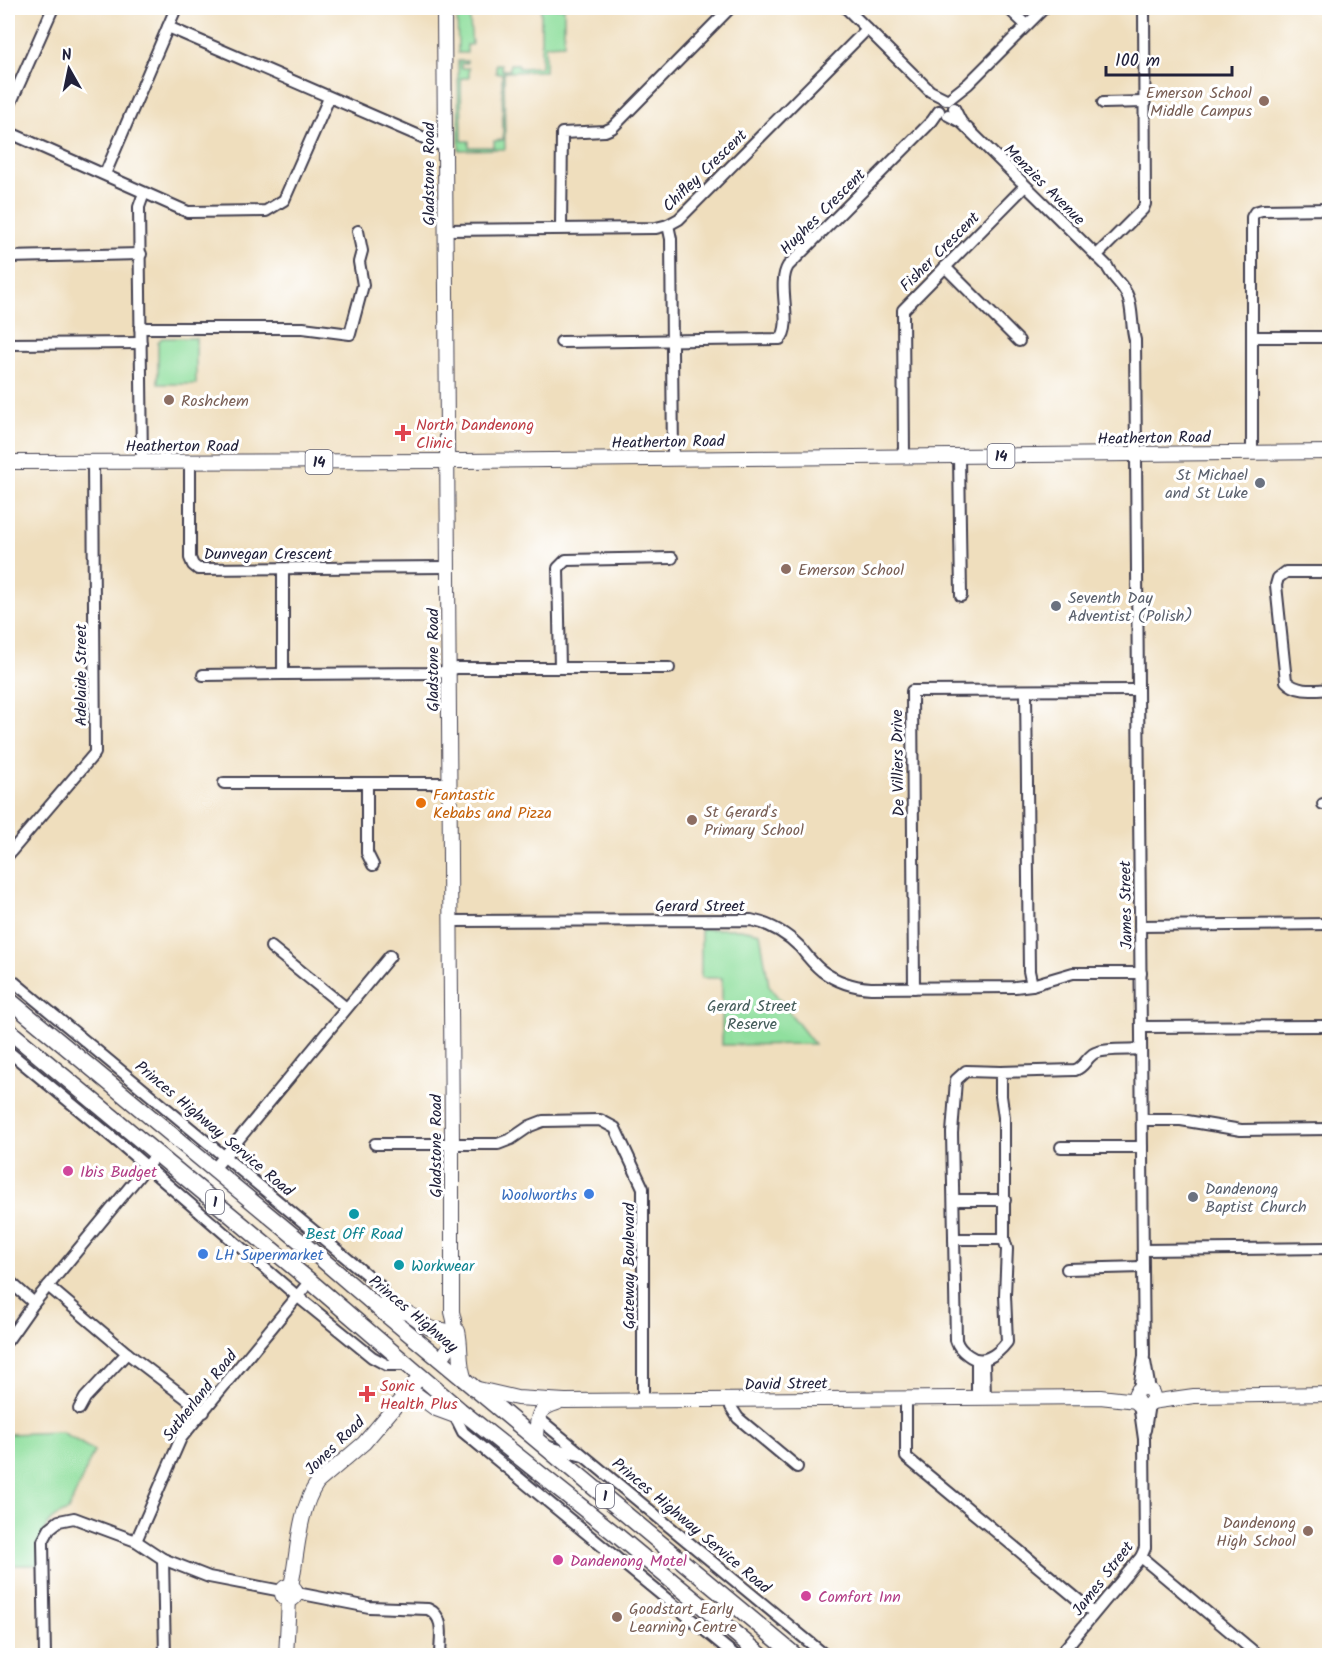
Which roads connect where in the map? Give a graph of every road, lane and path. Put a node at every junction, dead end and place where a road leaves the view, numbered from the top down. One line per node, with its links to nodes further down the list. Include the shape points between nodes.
1 (53, 8): 16 (street)
2 (176, 8): 10 (street)
3 (439, 8): 18 (main road, Gladstone Road)
4 (730, 8): 24 (street, via 612,128 605,132 562,132)
5 (846, 8): 11 (street, Menzies Avenue)
6 (1008, 8): 9 (street)
7 (1044, 8): 9 (street, Hughes Crescent)
8 (1144, 8): 13 (street)
9 (1026, 26): 15 (street, Hughes Crescent)
10 (168, 27): 12 (street); 19 (street)
11 (867, 29): 15 (street, Menzies Avenue); 23 (street, Chifley Crescent, via 679,219)
12 (329, 98): 18 (street); 21 (street, via 284,200 266,211 188,212)
13 (1144, 102): 14 (street); 28 (street, via 1145,204)
14 (1103, 103)
15 (946, 107): 20 (street, Menzies Avenue); 34 (street, Hughes Crescent, via 788,266 784,277 782,337)
16 (8, 109)
17 (8, 132): 19 (street)
18 (445, 147): 25 (main road, Gladstone Road)
19 (105, 174): 21 (street)
20 (1025, 186): 28 (street, Menzies Avenue); 30 (street, Fisher Crescent)
21 (144, 193): 27 (street, via 140,207)
22 (1329, 209): 32 (street, via 1262,210 1253,214)
23 (668, 225): 24 (street, Chifley Crescent); 34 (street)
24 (561, 228): 25 (street, Chifley Crescent)
25 (445, 230): 45 (main road, Gladstone Road)
26 (358, 231): 31 (street, via 363,285 350,334 303,328)
27 (141, 254): 29 (street); 31 (street)
28 (1096, 255): 41 (street, Menzies Avenue, via 1129,299 1135,340)
29 (8, 257)
30 (945, 267): 35 (street); 42 (street, Fisher Crescent, via 903,310)
31 (140, 327): 37 (street)
32 (1252, 337): 33 (street); 39 (street)
33 (1329, 337)
34 (673, 341): 36 (street, Hughes Crescent); 44 (street)
35 (1020, 341)
36 (561, 342)
37 (141, 343): 38 (street); 48 (street)
38 (8, 344)
39 (1252, 452): 40 (main road, Heatherton Road / 14); 41 (main road, Heatherton Road / 14)
40 (1329, 452)
41 (1136, 454): 43 (main road, Heatherton Road / 14); 61 (street, James Street)
42 (904, 456): 43 (main road, Heatherton Road / 14); 44 (main road, Heatherton Road / 14)
43 (959, 456): 54 (street)
44 (673, 458): 45 (main road, Heatherton Road / 14)
45 (447, 461): 49 (main road, Heatherton Road / 14); 51 (main road, Gladstone Road)
46 (8, 462): 47 (main road, Heatherton Road / 14)
47 (93, 462): 48 (main road, Heatherton Road / 14); 66 (street, Adelaide Street, via 95,753)
48 (142, 462): 49 (main road, Heatherton Road / 14)
49 (190, 462): 52 (street, Dunvegan Crescent, via 193,565 202,570)
50 (672, 558): 55 (street, via 566,560 558,568)
51 (448, 567): 52 (street, Dunvegan Crescent); 57 (main road, Gladstone Road)
52 (283, 569): 58 (street)
53 (1329, 572): 60 (street, via 1286,572 1276,585 1286,681 1300,690)
54 (961, 596)
55 (560, 668): 56 (street); 57 (street)
56 (669, 668)
57 (449, 671): 58 (street); 65 (main road, Gladstone Road)
58 (283, 674): 59 (street)
59 (203, 675)
60 (1329, 689)
61 (1138, 690): 62 (street, De Villiers Drive); 70 (street, James Street)
62 (1026, 691): 75 (street); 76 (street, De Villiers Drive, via 912,692)
63 (224, 783): 64 (street)
64 (367, 783): 65 (street); 67 (street, via 367,853)
65 (449, 783): 68 (main road, Gladstone Road)
66 (8, 855)
67 (373, 865)
68 (451, 921): 76 (street, Gerard Street, via 751,920 784,933 816,966 841,982 871,988); 90 (main road, Gladstone Road)
69 (1329, 924): 70 (street)
70 (1140, 926): 73 (street, James Street)
71 (271, 947): 78 (street)
72 (390, 956): 78 (street)
73 (1140, 973): 75 (street, Gerard Street, via 1073,973); 80 (street, James Street)
74 (8, 977): 94 (street, Princes Highway Service Road)
75 (1032, 985): 76 (street, Gerard Street)
76 (914, 988)
77 (8, 999): 96 (highway, Princes Highway / 1)
78 (346, 1008): 94 (street)
79 (1329, 1026): 80 (street)
80 (1141, 1027): 82 (street, James Street)
81 (8, 1030): 85 (highway, 1)
82 (1141, 1049): 84 (street, via 1093,1053 1075,1070); 87 (street, James Street)
83 (8, 1051): 86 (street)
84 (1001, 1072): 97 (street, via 966,1071 956,1080 952,1133); 98 (street)
85 (97, 1104): 86 (street); 93 (highway, 1)
86 (77, 1107): 95 (street)
87 (1142, 1120): 88 (street, via 1181,1120 1241,1131); 92 (street, James Street)
88 (1329, 1129)
89 (375, 1143): 90 (street, Gateway Boulevard)
90 (453, 1144): 111 (main road, Gladstone Road); 126 (street, Gateway Boulevard, via 502,1143 543,1121 600,1120 615,1128 643,1188)
91 (1061, 1147): 92 (street)
92 (1142, 1147): 102 (street, James Street)
93 (158, 1154): 95 (street); 106 (highway, 1)
94 (225, 1156): 96 (street); 110 (street, Princes Highway Service Road, via 379,1285 385,1296)
95 (147, 1167): 107 (street); 108 (street)
96 (213, 1170): 110 (highway, Princes Highway / 1)
97 (954, 1200): 98 (street); 99 (street)
98 (1005, 1200): 100 (street)
99 (954, 1239): 100 (street); 115 (street, via 957,1343)
100 (1004, 1239): 115 (street, via 1007,1342)
101 (1329, 1248): 102 (street)
102 (1143, 1250): 103 (street, James Street)
103 (1143, 1267): 104 (street); 121 (street, James Street)
104 (1066, 1269)
105 (8, 1280): 109 (street)
106 (310, 1281): 108 (street, Sutherland Road); 116 (highway, 1)
107 (48, 1286): 109 (street); 113 (street)
108 (297, 1296): 116 (street, via 376,1360 387,1365); 128 (street, Sutherland Road)
109 (34, 1303): 112 (street)
110 (383, 1312): 111 (main road, via 403,1310 429,1328); 114 (highway, Princes Highway / 1)
111 (450, 1322): 114 (main road, Gladstone Road); 118 (main road, via 460,1339 460,1363)
112 (8, 1340)
113 (127, 1353): 127 (street); 128 (street)
114 (437, 1356): 117 (highway); 118 (highway, Princes Highway / 1)
115 (980, 1361): 123 (street)
116 (407, 1365): 117 (highway, 1)
117 (420, 1377): 119 (main road, Jones Road); 129 (highway, 1)
118 (470, 1384): 125 (main road, David Street, via 517,1398); 131 (highway, Princes Highway / 1)
119 (408, 1392): 129 (main road, via 436,1409); 139 (main road, Jones Road, via 364,1443 312,1491)
120 (1329, 1394): 121 (main road, David Street)
121 (1144, 1396): 123 (main road, David Street); 137 (street, James Street, via 1145,1548)
122 (906, 1398): 123 (main road, David Street); 124 (main road, David Street); 140 (street, via 906,1457)
123 (981, 1398)
124 (731, 1400): 126 (main road, David Street); 133 (street, via 738,1418)
125 (565, 1401): 126 (main road, David Street); 130 (main road, via 545,1407)
126 (643, 1401)
127 (79, 1409)
128 (204, 1412): 136 (street, Sutherland Road, via 181,1438)
129 (457, 1413): 134 (highway, 1); 135 (street, via 463,1432)
130 (538, 1418): 131 (main road); 132 (street, Princes Highway Service Road)
131 (541, 1442): 132 (street); 148 (highway, Princes Highway / 1)
132 (585, 1456): 149 (street, Princes Highway Service Road)
133 (797, 1467)
134 (613, 1532): 135 (street); 141 (highway, 1)
135 (591, 1537): 142 (street)
136 (136, 1541): 138 (street); 143 (street, via 74,1518 58,1521 50,1528 43,1541)
137 (1141, 1557): 140 (street, James Street); 151 (street)
138 (163, 1559): 139 (street, via 209,1577); 144 (street)
139 (290, 1592): 145 (main road, Jones Road); 146 (street, via 369,1607 436,1612 440,1621)
140 (1094, 1613): 150 (street, James Street)
141 (746, 1642): 142 (street); 147 (highway, 1)
142 (736, 1655)
143 (45, 1656)
144 (165, 1656)
145 (286, 1656)
146 (440, 1656)
147 (762, 1656)
148 (796, 1656)
149 (826, 1656)
150 (1059, 1656)
151 (1259, 1656)

